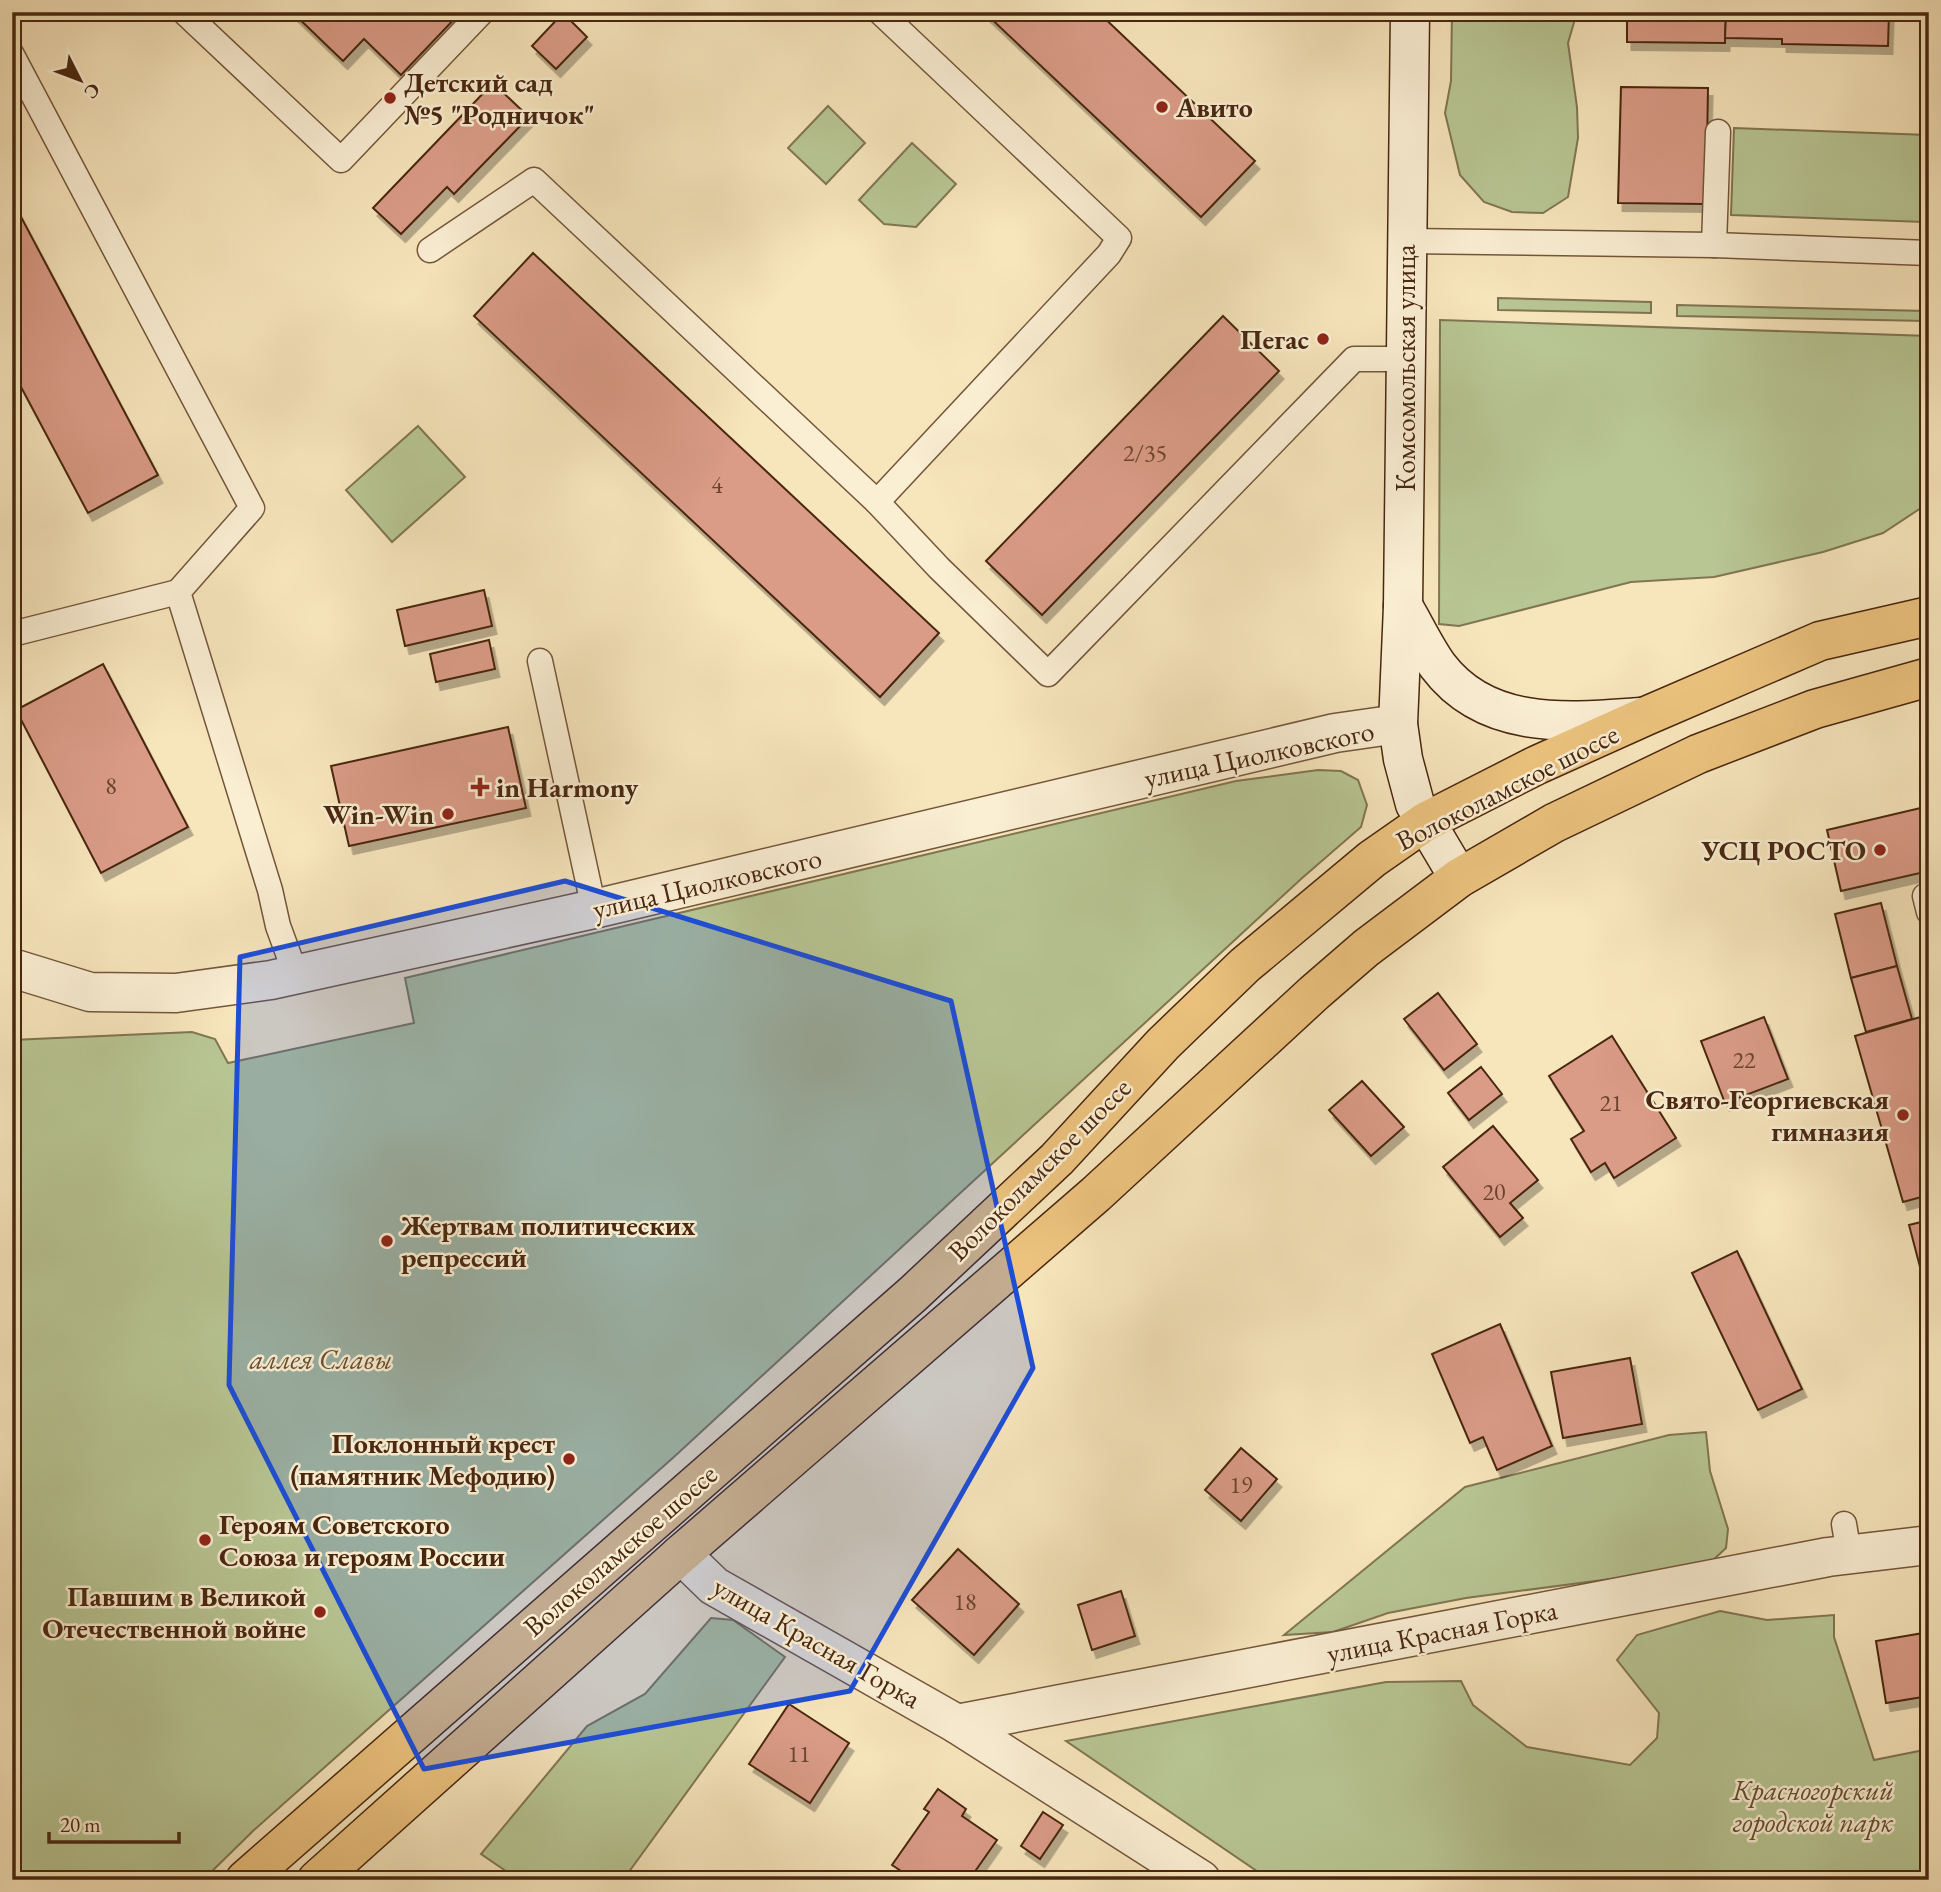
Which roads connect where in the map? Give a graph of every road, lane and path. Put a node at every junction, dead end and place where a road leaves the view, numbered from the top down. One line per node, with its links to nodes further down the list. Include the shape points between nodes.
1 (184, 12): 2 (lane, via 341,160)
2 (482, 12)
3 (880, 12): 12 (lane, via 1119,238)
4 (1410, 12): 7 (street, Комсомольская улица)
5 (12, 55): 13 (lane, via 252,508)
6 (1718, 132): 8 (lane)
7 (1406, 242): 8 (lane); 11 (street, Комсомольская улица)
8 (1714, 245): 10 (lane)
9 (430, 250): 12 (lane, via 534,180)
10 (1929, 253)
11 (1406, 359): 12 (lane, via 1354,359 1048,674); 14 (street, Комсомольская улица)
12 (877, 502)
13 (178, 592): 16 (lane); 25 (lane)
14 (1403, 606): 19 (street, via 1454,685 1494,710 1528,719); 20 (street, Комсомольская улица)
15 (1929, 616): 19 (main road, Волоколамское шоссе, via 1820,641)
16 (12, 634)
17 (540, 662): 23 (lane)
18 (1929, 677): 22 (main road, Волоколамское шоссе, via 1815,709 1698,754 1553,823)
19 (1646, 716): 21 (main road, Волоколамское шоссе)
20 (1398, 724): 21 (street, Комсомольская улица, via 1415,804); 23 (street, улица Циолковского, via 1335,733)
21 (1425, 822): 22 (street, Комсомольская улица); 29 (main road, Волоколамское шоссе, via 1372,859 1245,965 1163,1044 1057,1158 913,1293)
22 (1459, 878): 27 (main road, Волоколамское шоссе, via 1314,993 1096,1194)
23 (594, 909): 25 (street, улица Циолковского)
24 (12, 968): 25 (street, улица Циолковского, via 90,992 176,993)
25 (296, 975)
26 (1929, 1545): 28 (street, улица Красная Горка, via 1847,1539)
27 (681, 1554): 28 (street, улица Красная Горка, via 714,1586); 30 (main road, Волоколамское шоссе)
28 (957, 1724): 31 (street, улица Красная Горка)
29 (245, 1880)
30 (317, 1880)
31 (1201, 1880)

